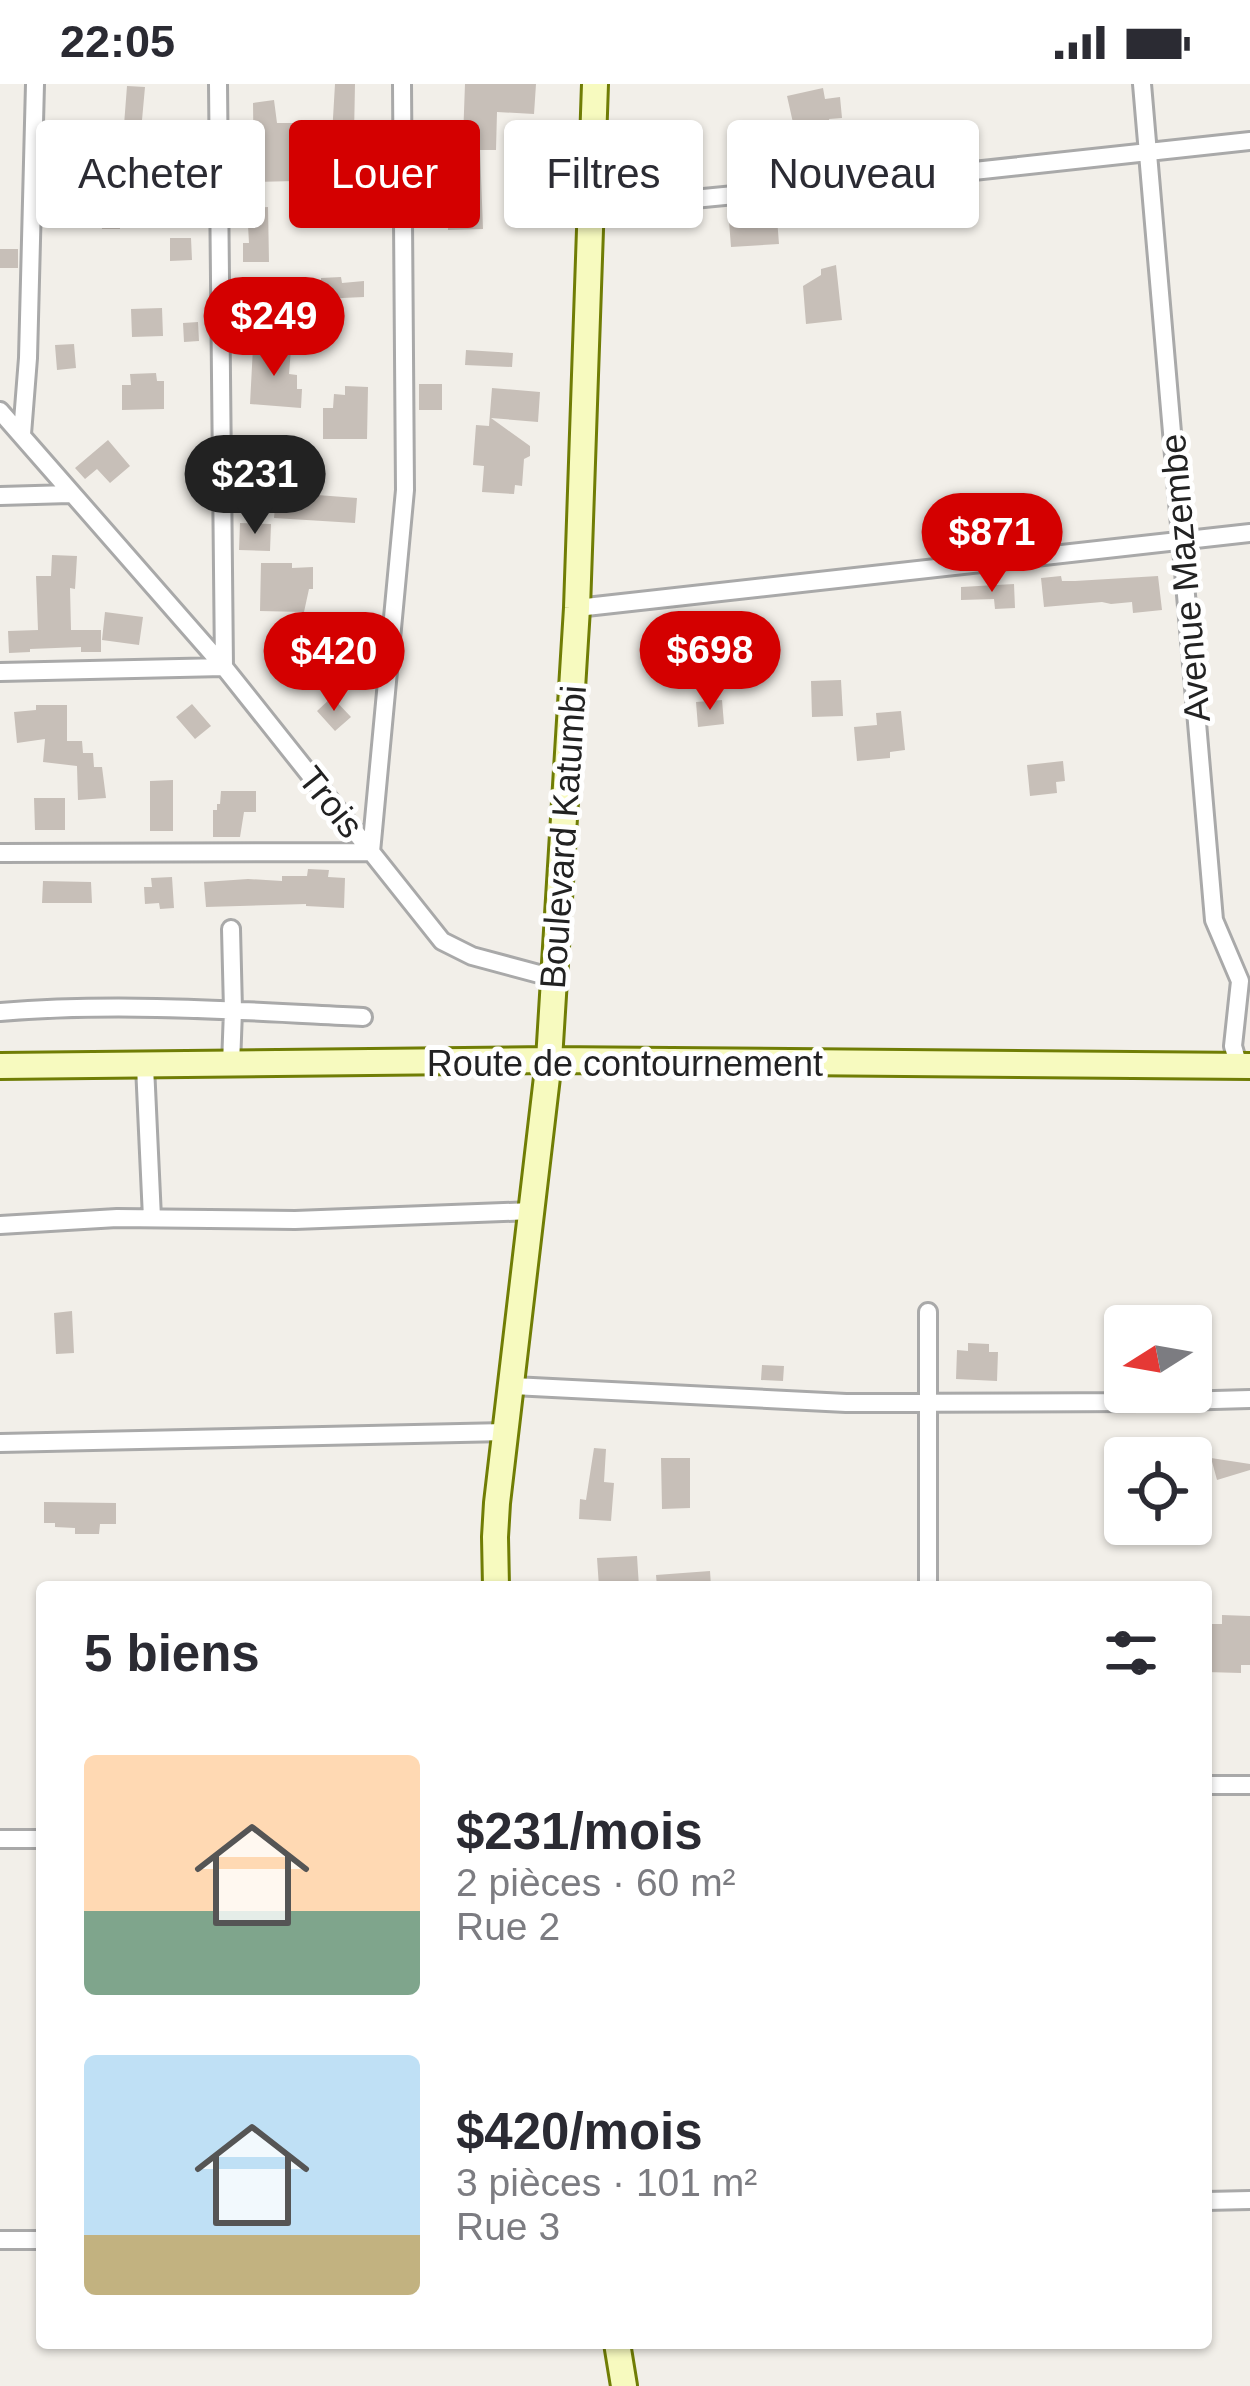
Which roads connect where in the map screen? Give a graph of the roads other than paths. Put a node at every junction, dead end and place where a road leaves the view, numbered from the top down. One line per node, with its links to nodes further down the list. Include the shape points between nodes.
1 (35, 84): 12 (street)
2 (218, 84): 18 (street)
3 (402, 84): 20 (street, via 405,490)
4 (595, 84): 6 (street, Boulevard Katumbi)
5 (1142, 84): 8 (street, Avenue Mazembe)
6 (594, 120)
7 (1250, 141): 8 (street)
8 (1148, 152): 9 (street); 16 (street, Avenue Mazembe)
9 (703, 197)
10 (590, 228): 17 (street, Boulevard Katumbi)
11 (0, 411): 12 (street, Trois)
12 (22, 434): 13 (street, Trois)
13 (70, 494): 14 (street); 18 (street, Trois)
14 (0, 496)
15 (1250, 533): 16 (street)
16 (1182, 541): 17 (street); 31 (street, Avenue Mazembe, via 1214,920 1240,981 1233,1046)
17 (577, 608): 23 (street, Boulevard Katumbi)
18 (224, 667): 19 (street); 20 (street, Trois)
19 (0, 672)
20 (371, 852): 21 (street); 23 (street, Trois, via 442,941)
21 (0, 853)
22 (231, 928): 24 (street)
23 (554, 978): 27 (street, Boulevard Katumbi)
24 (233, 1010): 25 (street); 26 (street); 28 (street)
25 (0, 1012)
26 (363, 1017)
27 (550, 1060): 28 (street, Route de contournement); 31 (street, Route de contournement); 32 (street, Boulevard Katumbi)
28 (231, 1065): 30 (street, Route de contournement)
29 (0, 1066): 30 (street, Route de contournement)
30 (146, 1066): 33 (street)
31 (1245, 1067)
32 (532, 1211): 33 (street); 36 (street, Boulevard Katumbi)
33 (152, 1218): 34 (street)
34 (0, 1225)
35 (928, 1312): 38 (street)
36 (512, 1386): 38 (street); 39 (street, Boulevard Katumbi)
37 (1250, 1399): 38 (street)
38 (928, 1403): 42 (street)
39 (506, 1432): 40 (street); 41 (street, Boulevard Katumbi)
40 (0, 1443)
41 (496, 1581)
42 (928, 1581)
43 (1212, 1785): 44 (street)
44 (1250, 1785)
45 (0, 1839): 46 (street)
46 (36, 1839)
47 (1212, 2200): 48 (street)
48 (1250, 2200)
49 (0, 2240): 50 (street)
50 (36, 2240)
51 (618, 2349): 52 (street)
52 (624, 2386)

